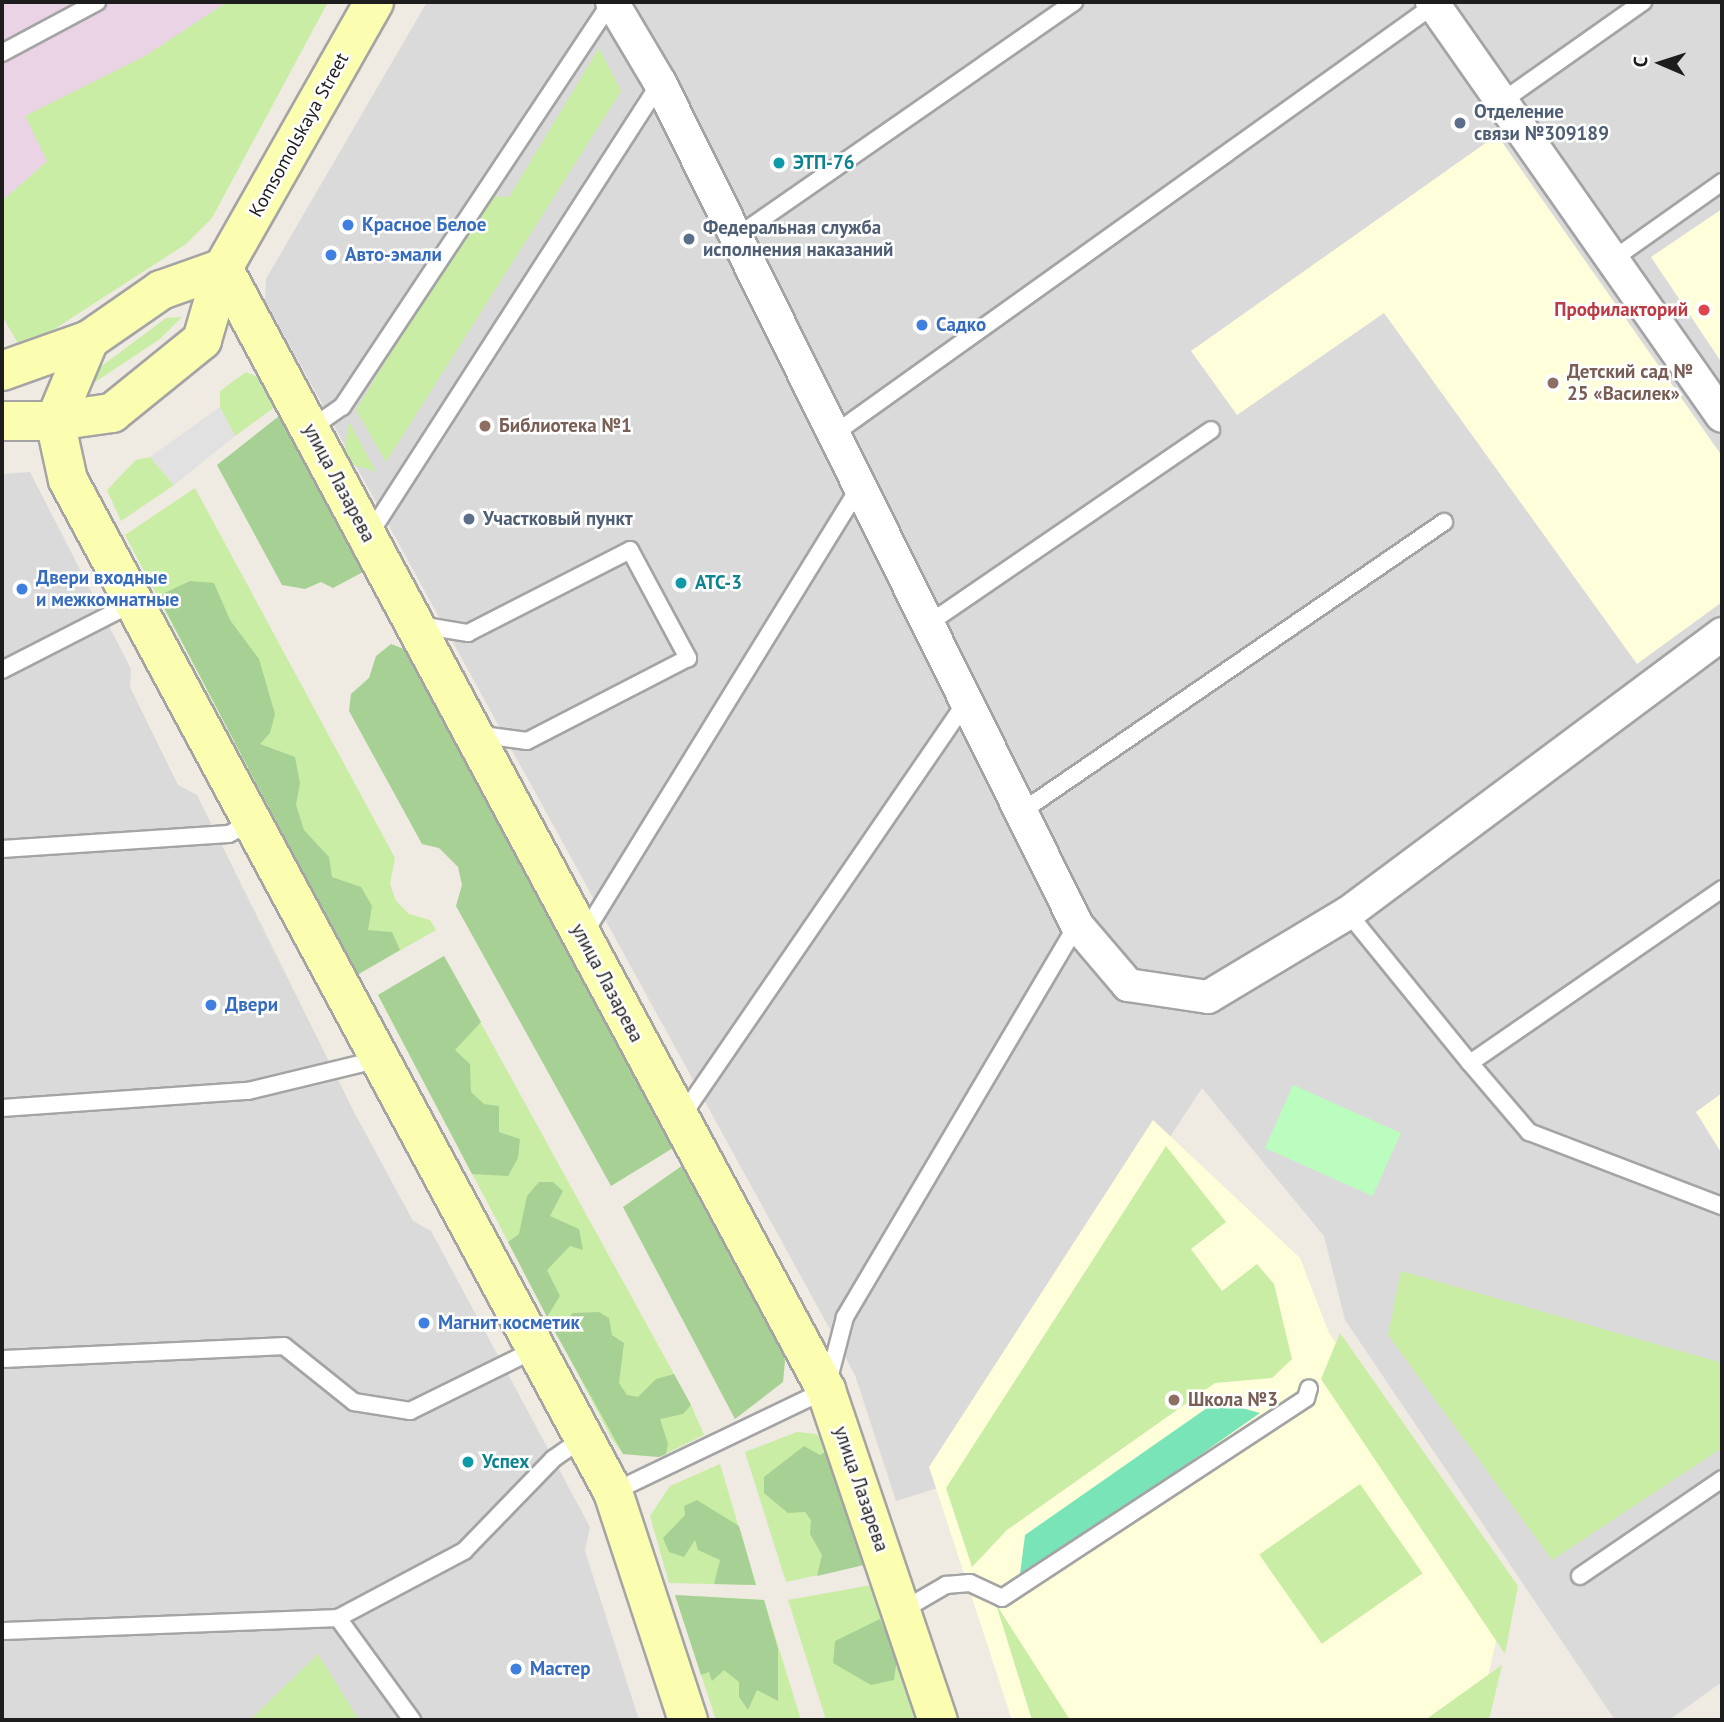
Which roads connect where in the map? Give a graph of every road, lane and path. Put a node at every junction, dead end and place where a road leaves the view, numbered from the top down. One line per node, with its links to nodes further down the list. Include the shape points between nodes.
1 (97, 2): 7 (lane)
2 (374, 2): 13 (main road, Komsomolskaya Street)
3 (612, 2): 8 (street); 19 (lane, via 342,407)
4 (1074, 2): 11 (lane)
5 (1643, 2): 9 (lane)
6 (1433, 3): 9 (street); 21 (lane)
7 (2, 53)
8 (660, 83): 11 (street); 24 (lane)
9 (1501, 102): 12 (street)
10 (1722, 182): 12 (lane)
11 (736, 237): 21 (street)
12 (1612, 260): 16 (street)
13 (223, 268): 14 (main road, via 161,289); 18 (main road, Komsomolskaya Street, via 202,340 112,412); 19 (main road, улица Лазарева)
14 (89, 340): 15 (main road); 18 (main road)
15 (3, 367)
16 (1722, 416)
17 (2, 421): 18 (main road, Komsomolskaya Street)
18 (55, 421): 25 (main road, via 68,480)
19 (310, 429): 24 (main road, улица Лазарева)
20 (1211, 430): 27 (lane)
21 (834, 434): 22 (street)
22 (860, 485): 27 (street); 38 (lane)
23 (1444, 522): 32 (lane)
24 (368, 537): 26 (main road, улица Лазарева)
25 (134, 602): 29 (lane); 33 (main road)
26 (415, 624): 31 (main road, улица Лазарева); 31 (lane, via 468,634 630,550 688,659 527,741)
27 (928, 624): 30 (street)
28 (1722, 634): 36 (street)
29 (2, 670)
30 (966, 702): 32 (street); 42 (lane)
31 (474, 734): 38 (main road, улица Лазарева)
32 (1021, 812): 37 (street)
33 (253, 822): 34 (lane, via 229,834); 39 (main road)
34 (2, 849)
35 (1722, 889): 40 (lane)
36 (1348, 913): 37 (street, via 1208,997 1128,985); 40 (lane)
37 (1077, 925): 47 (lane, via 845,1317)
38 (583, 937): 42 (main road, улица Лазарева)
39 (380, 1059): 41 (lane, via 248,1091); 44 (main road)
40 (1470, 1063): 43 (lane, via 1529,1132)
41 (2, 1108)
42 (680, 1118): 47 (main road, улица Лазарева)
43 (1722, 1206)
44 (536, 1349): 45 (lane, via 410,1411 354,1402 284,1346); 48 (main road)
45 (2, 1359)
46 (1309, 1388): 52 (lane, via 1306,1398 1002,1598 970,1583 946,1585)
47 (826, 1390): 50 (lane); 52 (main road, улица Лазарева)
48 (584, 1437): 50 (main road); 53 (lane, via 553,1459 464,1551)
49 (1722, 1479): 51 (lane)
50 (613, 1492): 56 (main road)
51 (1580, 1576)
52 (903, 1610): 57 (main road, улица Лазарева)
53 (338, 1618): 54 (lane); 55 (lane)
54 (2, 1630)
55 (412, 1720)
56 (688, 1720)
57 (938, 1720)

